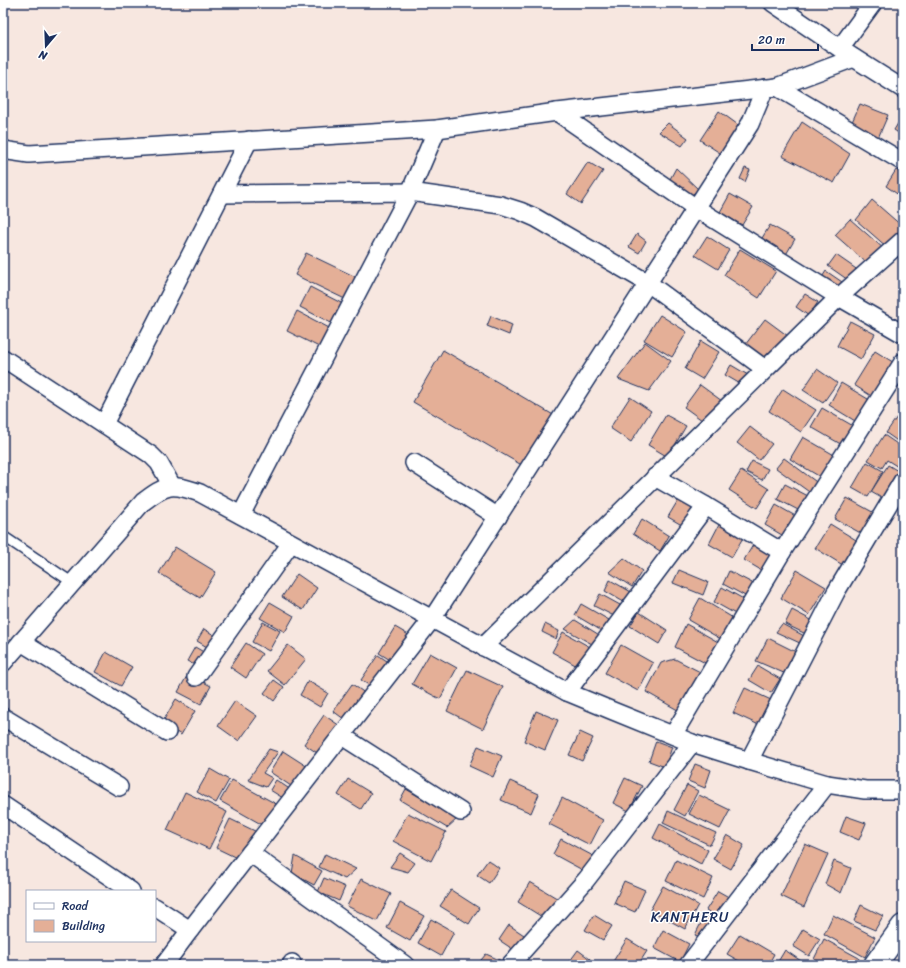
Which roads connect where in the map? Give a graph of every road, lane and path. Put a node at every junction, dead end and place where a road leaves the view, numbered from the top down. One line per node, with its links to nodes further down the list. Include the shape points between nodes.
1 (773, 3): 3 (street)
2 (873, 3): 3 (street)
3 (840, 48): 4 (street)
4 (854, 58): 5 (street); 6 (street)
5 (771, 87): 7 (street); 11 (street); 14 (street)
6 (903, 89)
7 (557, 112): 8 (street); 14 (street)
8 (437, 129): 9 (street); 12 (street)
9 (249, 140): 10 (street, via 29,154); 13 (street)
10 (3, 149)
11 (903, 162)
12 (410, 192): 13 (street); 16 (street, via 502,205 520,211); 28 (street)
13 (222, 194): 22 (street)
14 (696, 208): 16 (street); 17 (street)
15 (903, 240): 17 (street)
16 (648, 283): 21 (street); 29 (street)
17 (839, 297): 18 (street); 21 (street)
18 (903, 334)
19 (3, 358): 22 (street)
20 (903, 362): 32 (street)
21 (765, 369): 24 (street)
22 (104, 424): 26 (street, via 151,454 160,463)
23 (414, 463): 29 (street)
24 (655, 477): 27 (street); 36 (street)
25 (903, 480): 45 (street, via 836,592)
26 (172, 486): 28 (street, via 200,493); 33 (street, via 157,491 143,502)
27 (706, 506): 32 (street); 39 (street)
28 (241, 515): 31 (street)
29 (498, 517): 34 (street)
30 (3, 536): 33 (lane)
31 (291, 543): 34 (street); 38 (street)
32 (782, 552): 42 (street)
33 (73, 583): 35 (street)
34 (432, 619): 36 (street); 43 (street)
35 (21, 642): 37 (street); 41 (street)
36 (483, 647): 39 (street)
37 (3, 663)
38 (196, 677)
39 (567, 692): 42 (street)
40 (3, 717): 47 (street)
41 (167, 732)
42 (673, 735): 44 (street)
43 (342, 736): 50 (street); 51 (street)
44 (692, 742): 45 (street); 58 (street, via 586,880)
45 (749, 761): 46 (street)
46 (826, 784): 48 (street, via 865,790); 59 (street)
47 (119, 787)
48 (903, 790)
49 (3, 805): 52 (street)
50 (461, 812)
51 (250, 853): 55 (street); 57 (street)
52 (130, 890)
53 (156, 908): 55 (street)
54 (903, 926): 60 (main road)
55 (190, 930): 56 (street)
56 (164, 965)
57 (405, 965)
58 (510, 965)
59 (688, 965)
60 (875, 965)

